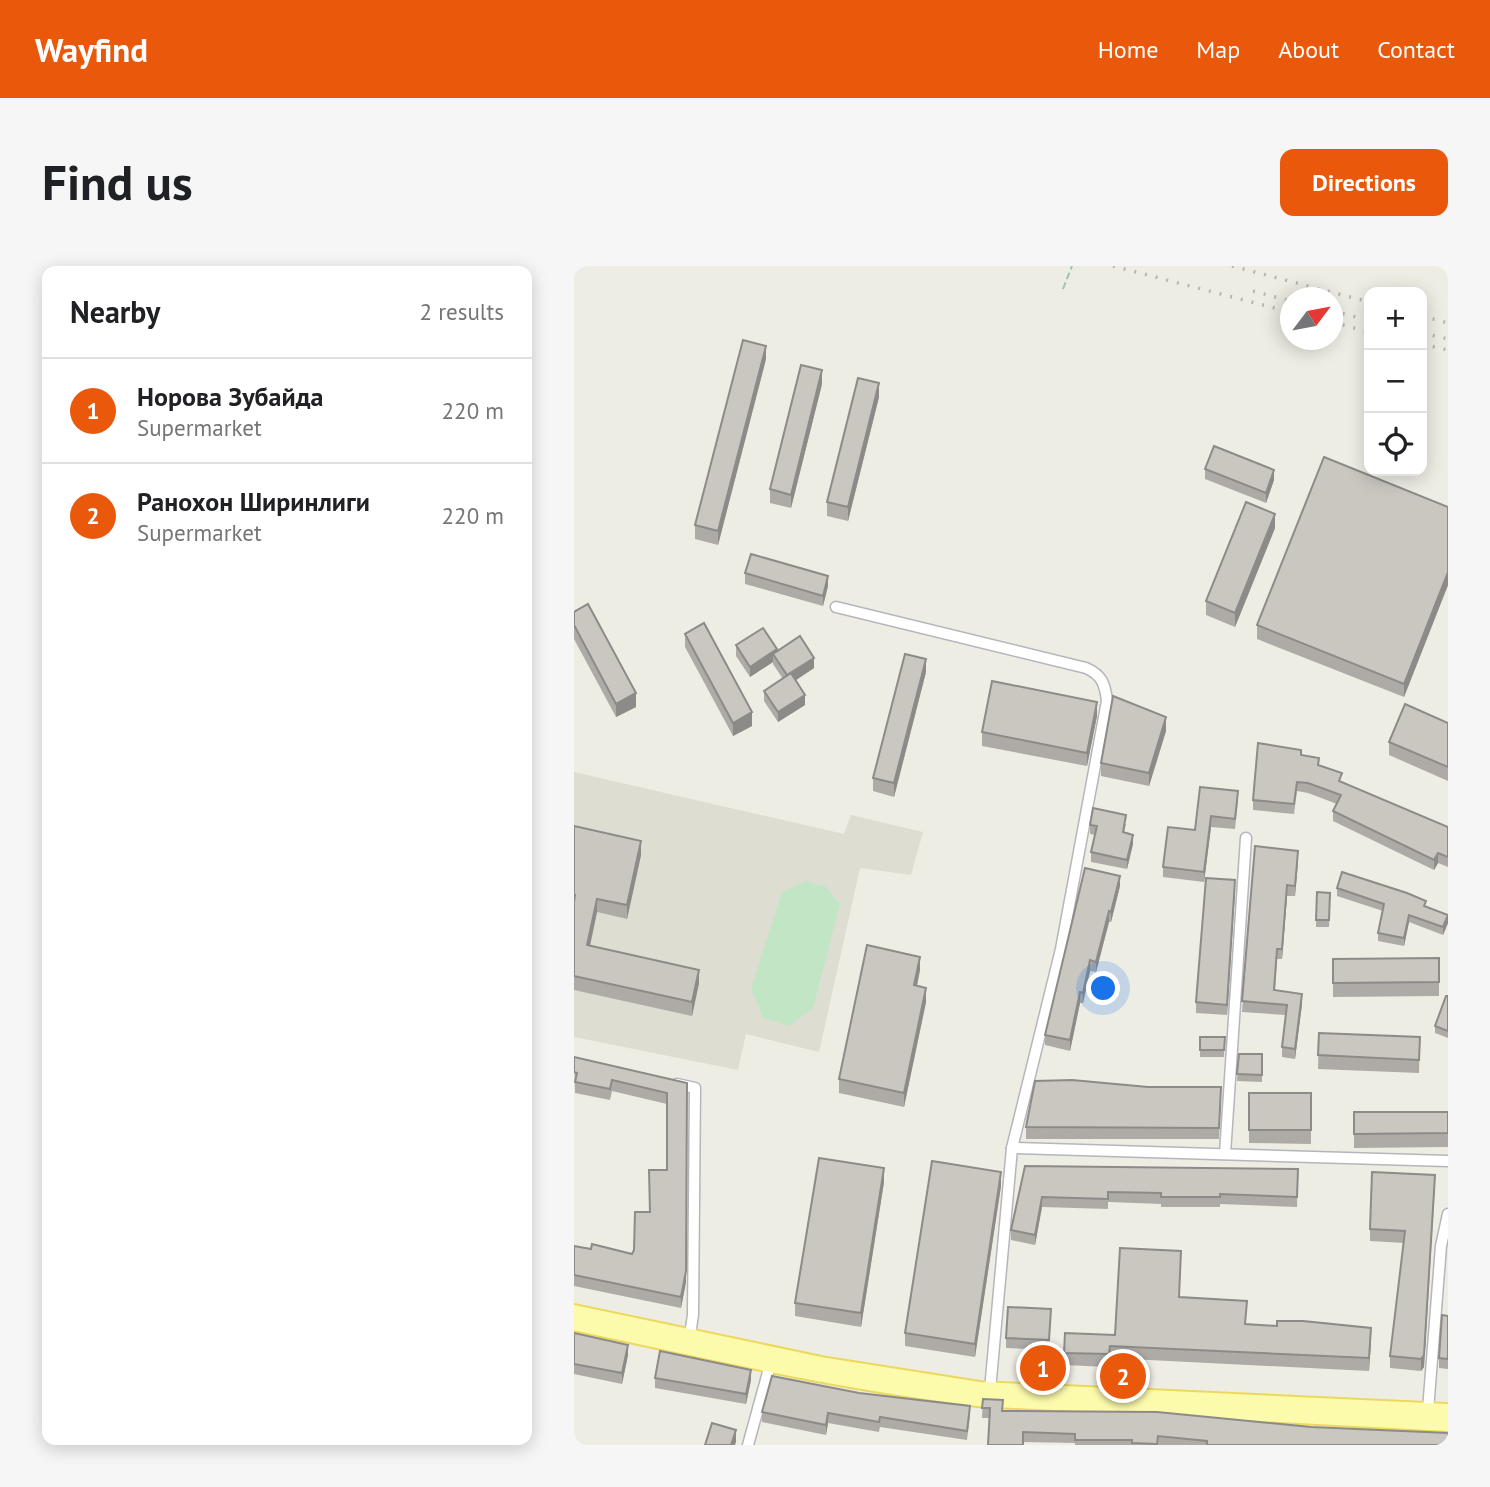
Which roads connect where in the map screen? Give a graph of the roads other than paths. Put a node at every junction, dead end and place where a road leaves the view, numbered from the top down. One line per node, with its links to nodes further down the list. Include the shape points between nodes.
1 (836, 607): 4 (street, via 1086,668 1105,684 1107,701 1061,949)
2 (1246, 838): 5 (street)
3 (668, 1082): 11 (street, via 695,1087)
4 (1012, 1148): 5 (street); 13 (street)
5 (1225, 1154): 6 (street)
6 (1448, 1161)
7 (1448, 1214): 8 (street)
8 (1445, 1247): 14 (street)
9 (574, 1312): 11 (main road)
10 (574, 1323): 11 (main road)
11 (689, 1343): 12 (main road); 13 (main road)
12 (770, 1365): 16 (main road, via 978,1399); 17 (street)
13 (990, 1390): 14 (main road)
14 (1428, 1410): 15 (main road)
15 (1448, 1411)
16 (1448, 1424)
17 (748, 1445)

